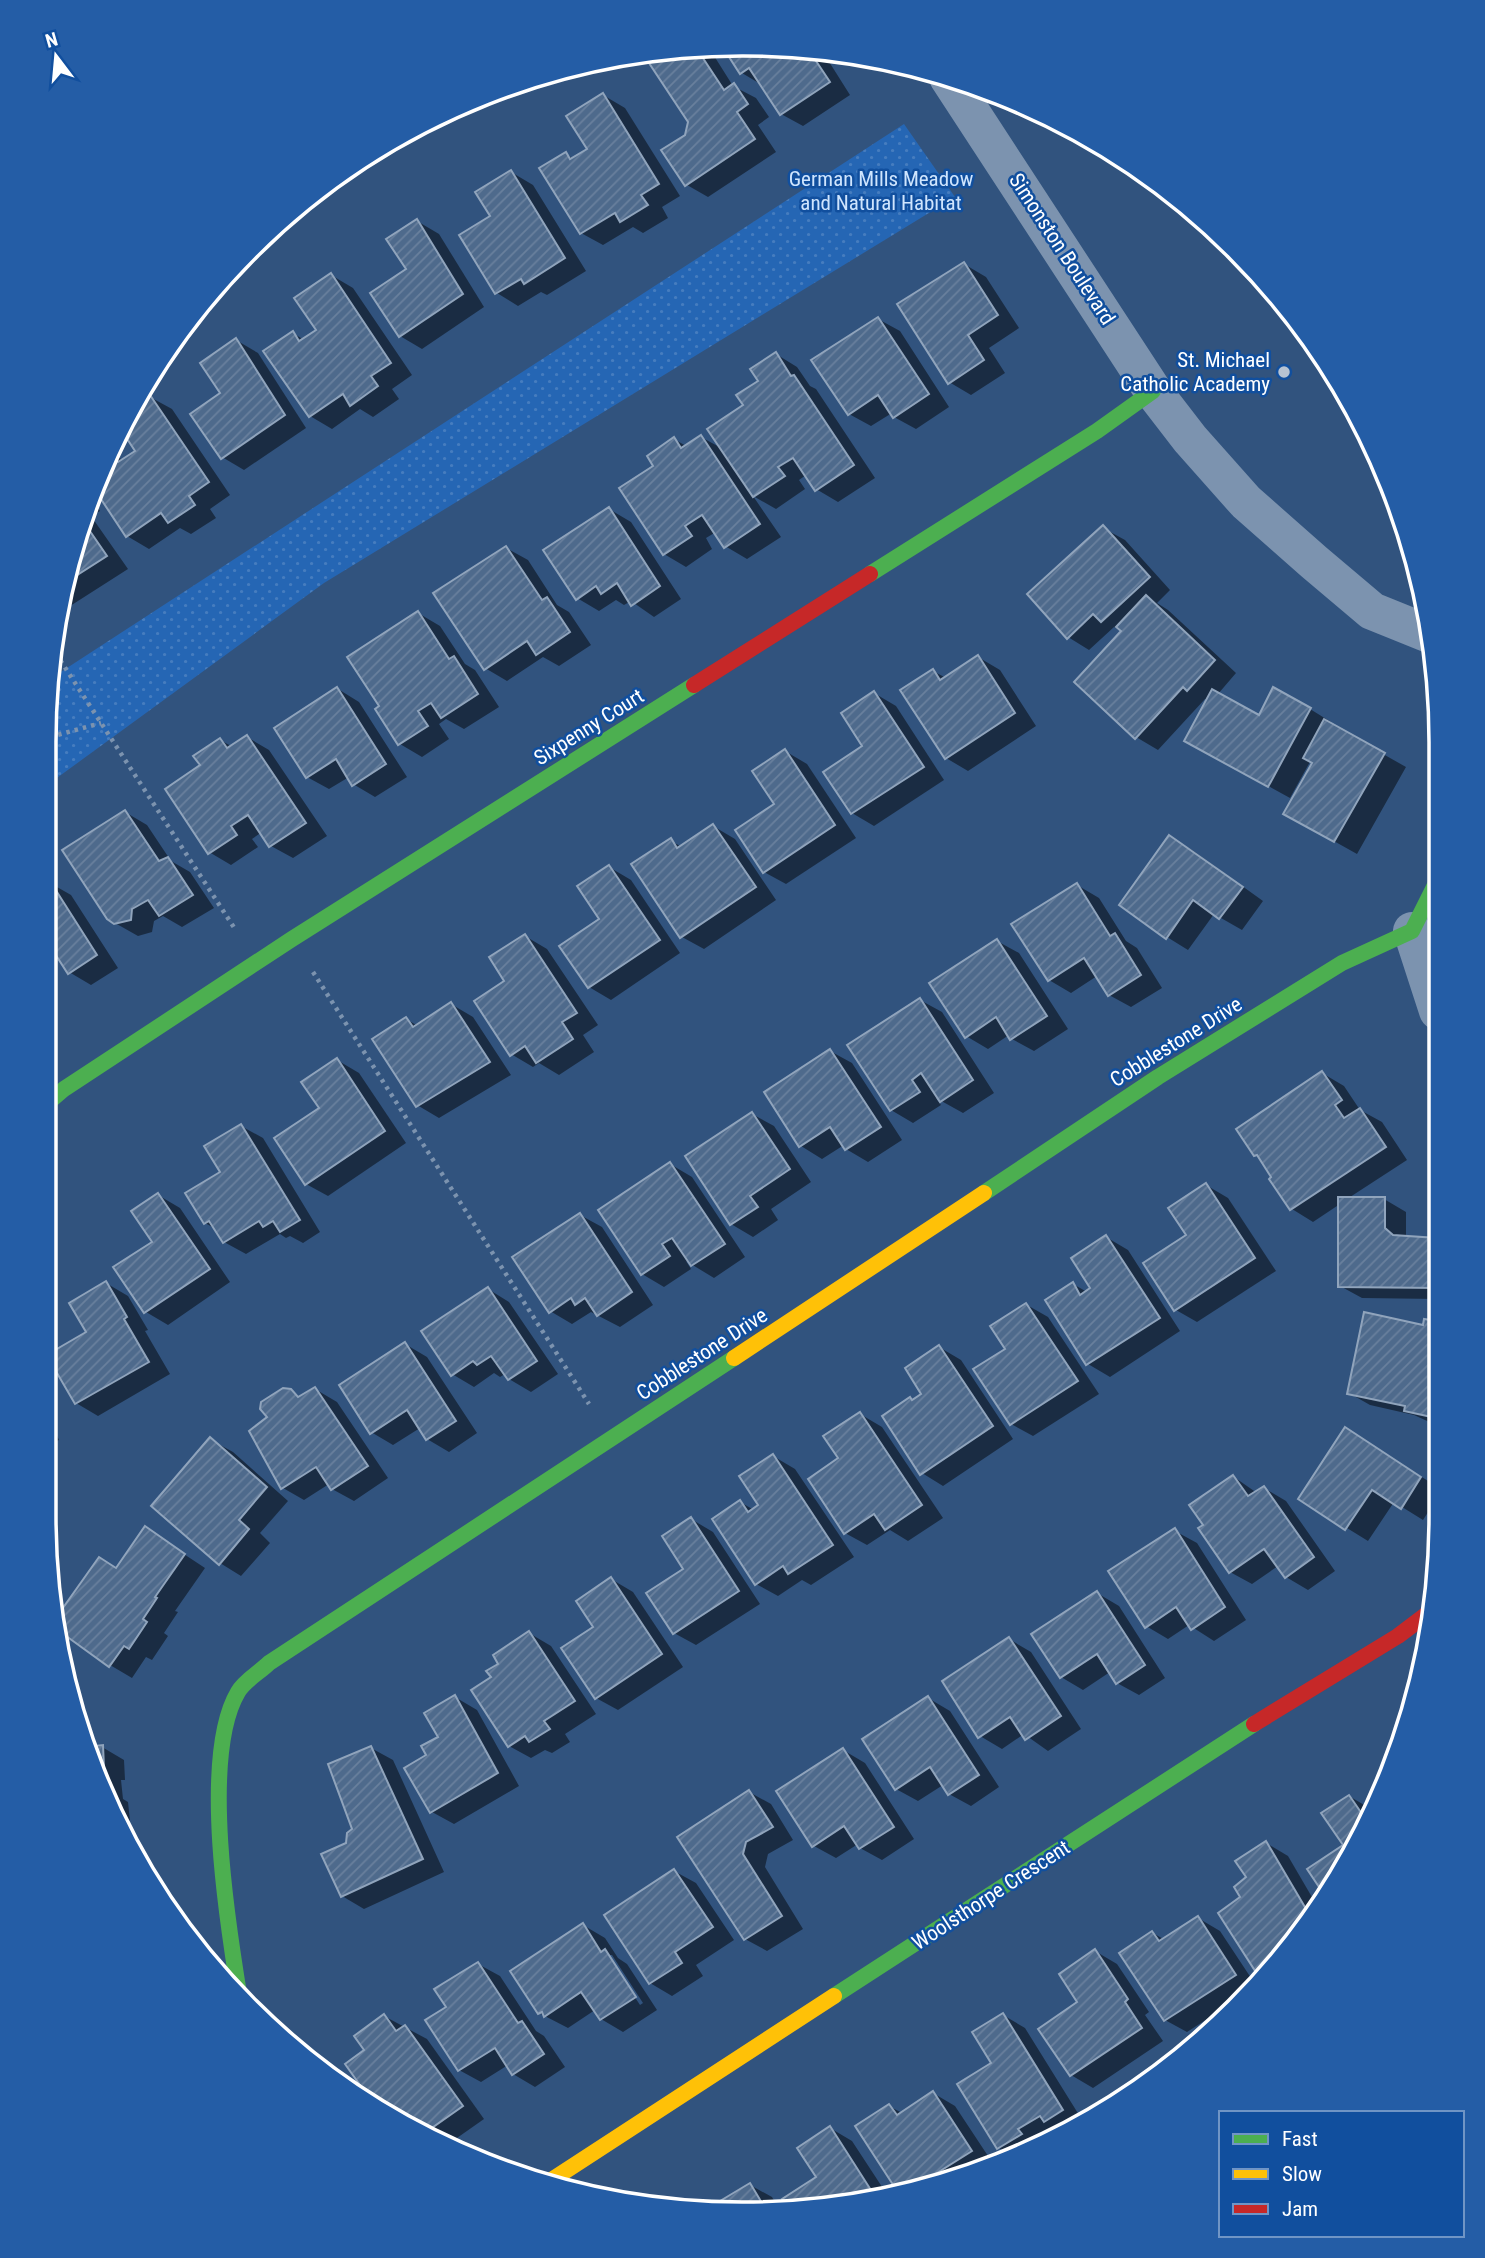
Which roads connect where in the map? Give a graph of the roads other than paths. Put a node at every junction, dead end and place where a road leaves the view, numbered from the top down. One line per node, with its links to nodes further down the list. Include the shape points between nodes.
1 (957, 90): 2 (street, Simonston Boulevard)
2 (1153, 391): 3 (street, Simonston Boulevard, via 1246,502 1372,611); 7 (street, Sixpenny Court, via 1097,431 292,939)
3 (1419, 630)
4 (1429, 897): 5 (street)
5 (1412, 931): 6 (street); 9 (street, Cobblestone Drive, via 1342,963 1158,1077 269,1664 238,1691 223,1734 219,1794 226,1915)
6 (1429, 984)
7 (56, 1095)
8 (1421, 1619): 10 (street, Woolsthorpe Crescent)
9 (237, 1979)
10 (557, 2177)

